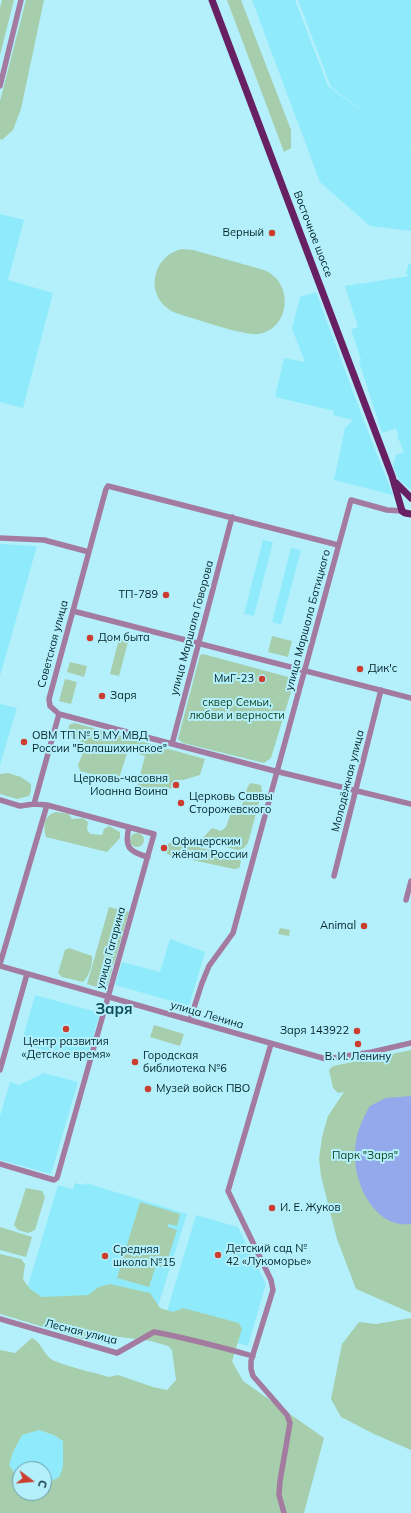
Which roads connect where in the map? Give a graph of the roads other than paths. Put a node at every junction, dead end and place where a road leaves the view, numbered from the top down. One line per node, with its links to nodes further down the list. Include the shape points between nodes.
1 (21, 0): 3 (street)
2 (212, 0): 4 (main road, Восточное шоссе)
3 (0, 86)
4 (392, 476): 5 (main road, Восточное шоссе); 6 (main road, Восточное шоссе)
5 (411, 499): 6 (main road, via 404,501)
6 (407, 512): 9 (street, улица Маршала Батицкого, via 387,510 351,500)
7 (232, 517): 9 (street); 10 (street, Советская улица, via 112,485 106,490); 12 (street, улица Маршала Говорова)
8 (0, 538): 10 (street, via 44,540)
9 (338, 545): 13 (street, улица Маршала Батицкого)
10 (89, 552): 11 (street, Советская улица)
11 (72, 611): 12 (street); 16 (street, Советская улица, via 49,699 50,706)
12 (198, 644): 13 (street); 17 (street, улица Маршала Говорова)
13 (305, 671): 14 (street); 18 (street, улица Маршала Батицкого)
14 (381, 690): 15 (street); 19 (street, Молодёжная улица)
15 (411, 698)
16 (59, 714): 17 (street); 21 (street)
17 (172, 744): 18 (street)
18 (278, 771): 19 (street); 32 (street, улица Маршала Батицкого, via 234,933 209,966)
19 (356, 791): 22 (street); 26 (street, Молодёжная улица)
20 (0, 800): 21 (street, via 20,806)
21 (34, 804): 23 (street)
22 (411, 804)
23 (47, 805): 24 (street); 29 (street)
24 (129, 827): 25 (street, via 126,838 129,847 137,854); 25 (street, улица Гагарина, via 154,834)
25 (148, 857): 31 (street, улица Гагарина)
26 (334, 876)
27 (411, 881): 28 (street)
28 (406, 900)
29 (0, 965): 30 (street, улица Ленина)
30 (28, 974): 31 (street, улица Ленина); 35 (street)
31 (108, 997): 32 (street, улица Ленина); 36 (street, улица Гагарина, via 57,1178 54,1180)
32 (190, 1020): 34 (street, улица Ленина)
33 (411, 1043): 34 (street, улица Ленина, via 326,1060)
34 (271, 1044): 38 (street, via 228,1192 272,1280 273,1290)
35 (0, 1070)
36 (0, 1164)
37 (0, 1319): 38 (street, Лесная улица, via 117,1353 154,1332 184,1337)
38 (252, 1358): 39 (street, via 251,1369 254,1376 287,1415 290,1423 279,1495)
39 (284, 1513)

